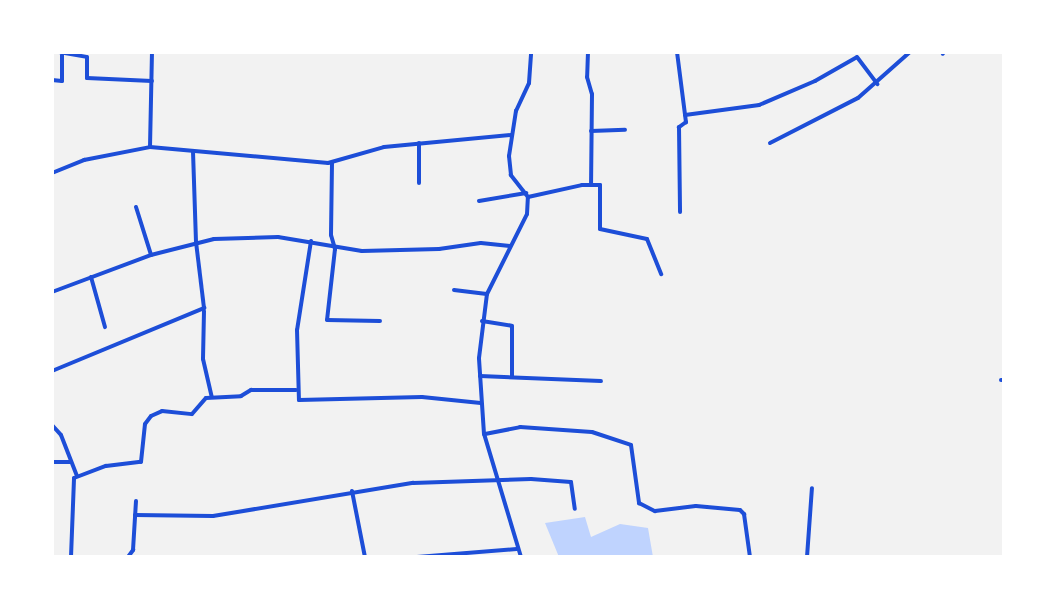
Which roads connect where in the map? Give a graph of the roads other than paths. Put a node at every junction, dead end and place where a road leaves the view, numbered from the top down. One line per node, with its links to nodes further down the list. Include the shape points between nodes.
1 (152, 52): 8 (street)
2 (531, 52): 13 (street, via 529,83)
3 (588, 52): 12 (street)
4 (677, 52): 10 (street)
5 (910, 52): 9 (street)
6 (60, 54): 7 (street, via 62,81); 8 (street, via 87,57 87,78)
7 (52, 80)
8 (152, 81): 16 (street)
9 (877, 84): 10 (street, via 857,57 759,105); 15 (street)
10 (685, 115): 25 (street, via 686,123 679,127)
11 (625, 130): 12 (street)
12 (591, 131): 21 (street)
13 (511, 135): 14 (street); 22 (street, via 510,172)
14 (419, 143): 18 (street, via 374,149); 20 (street)
15 (770, 143)
16 (150, 147): 17 (street); 19 (street, via 84,160)
17 (193, 151): 18 (street); 27 (street)
18 (332, 163): 28 (street)
19 (52, 173)
20 (419, 183)
21 (591, 184): 22 (street); 31 (street, via 601,187 600,229 647,239)
22 (527, 195): 23 (street); 29 (street, via 527,218)
23 (479, 201)
24 (136, 207): 30 (street)
25 (680, 212)
26 (311, 241): 27 (street, via 261,236); 28 (street); 44 (street, via 299,308)
27 (196, 242): 30 (street); 36 (street)
28 (334, 245): 29 (street, via 362,251 470,243); 37 (street, via 327,320)
29 (510, 246): 35 (street)
30 (151, 255): 32 (street)
31 (661, 274)
32 (91, 277): 34 (street); 39 (street)
33 (454, 290): 35 (street)
34 (52, 292)
35 (487, 294): 38 (street)
36 (204, 308): 40 (street); 45 (street, via 203,359)
37 (380, 321)
38 (481, 321): 41 (street); 42 (street, via 512,326)
39 (105, 327)
40 (52, 371)
41 (480, 376): 42 (street); 46 (street)
42 (512, 376): 43 (street)
43 (601, 381)
44 (296, 390): 45 (street, via 251,390); 46 (street, via 301,400 422,397)
45 (212, 398): 51 (street, via 203,400 192,414 162,411 151,416 138,464 106,466)
46 (481, 403): 48 (street)
47 (52, 425): 50 (street)
48 (484, 434): 52 (street); 65 (street, via 520,427 592,432 631,445 639,503 655,511 696,506 740,510)
49 (52, 462): 50 (street)
50 (71, 462): 51 (street)
51 (77, 476): 60 (street)
52 (497, 483): 54 (street, via 413,483); 56 (street, via 571,482); 58 (street)
53 (812, 488): 66 (street)
54 (352, 491): 57 (street, via 213,516); 62 (street)
55 (136, 501): 57 (street)
56 (575, 509)
57 (135, 515): 61 (street)
58 (517, 549): 59 (street); 64 (street)
59 (472, 554): 63 (street)
60 (71, 557)
61 (128, 557)
62 (365, 557)
63 (417, 557)
64 (521, 557)
65 (750, 557)
66 (807, 557)

